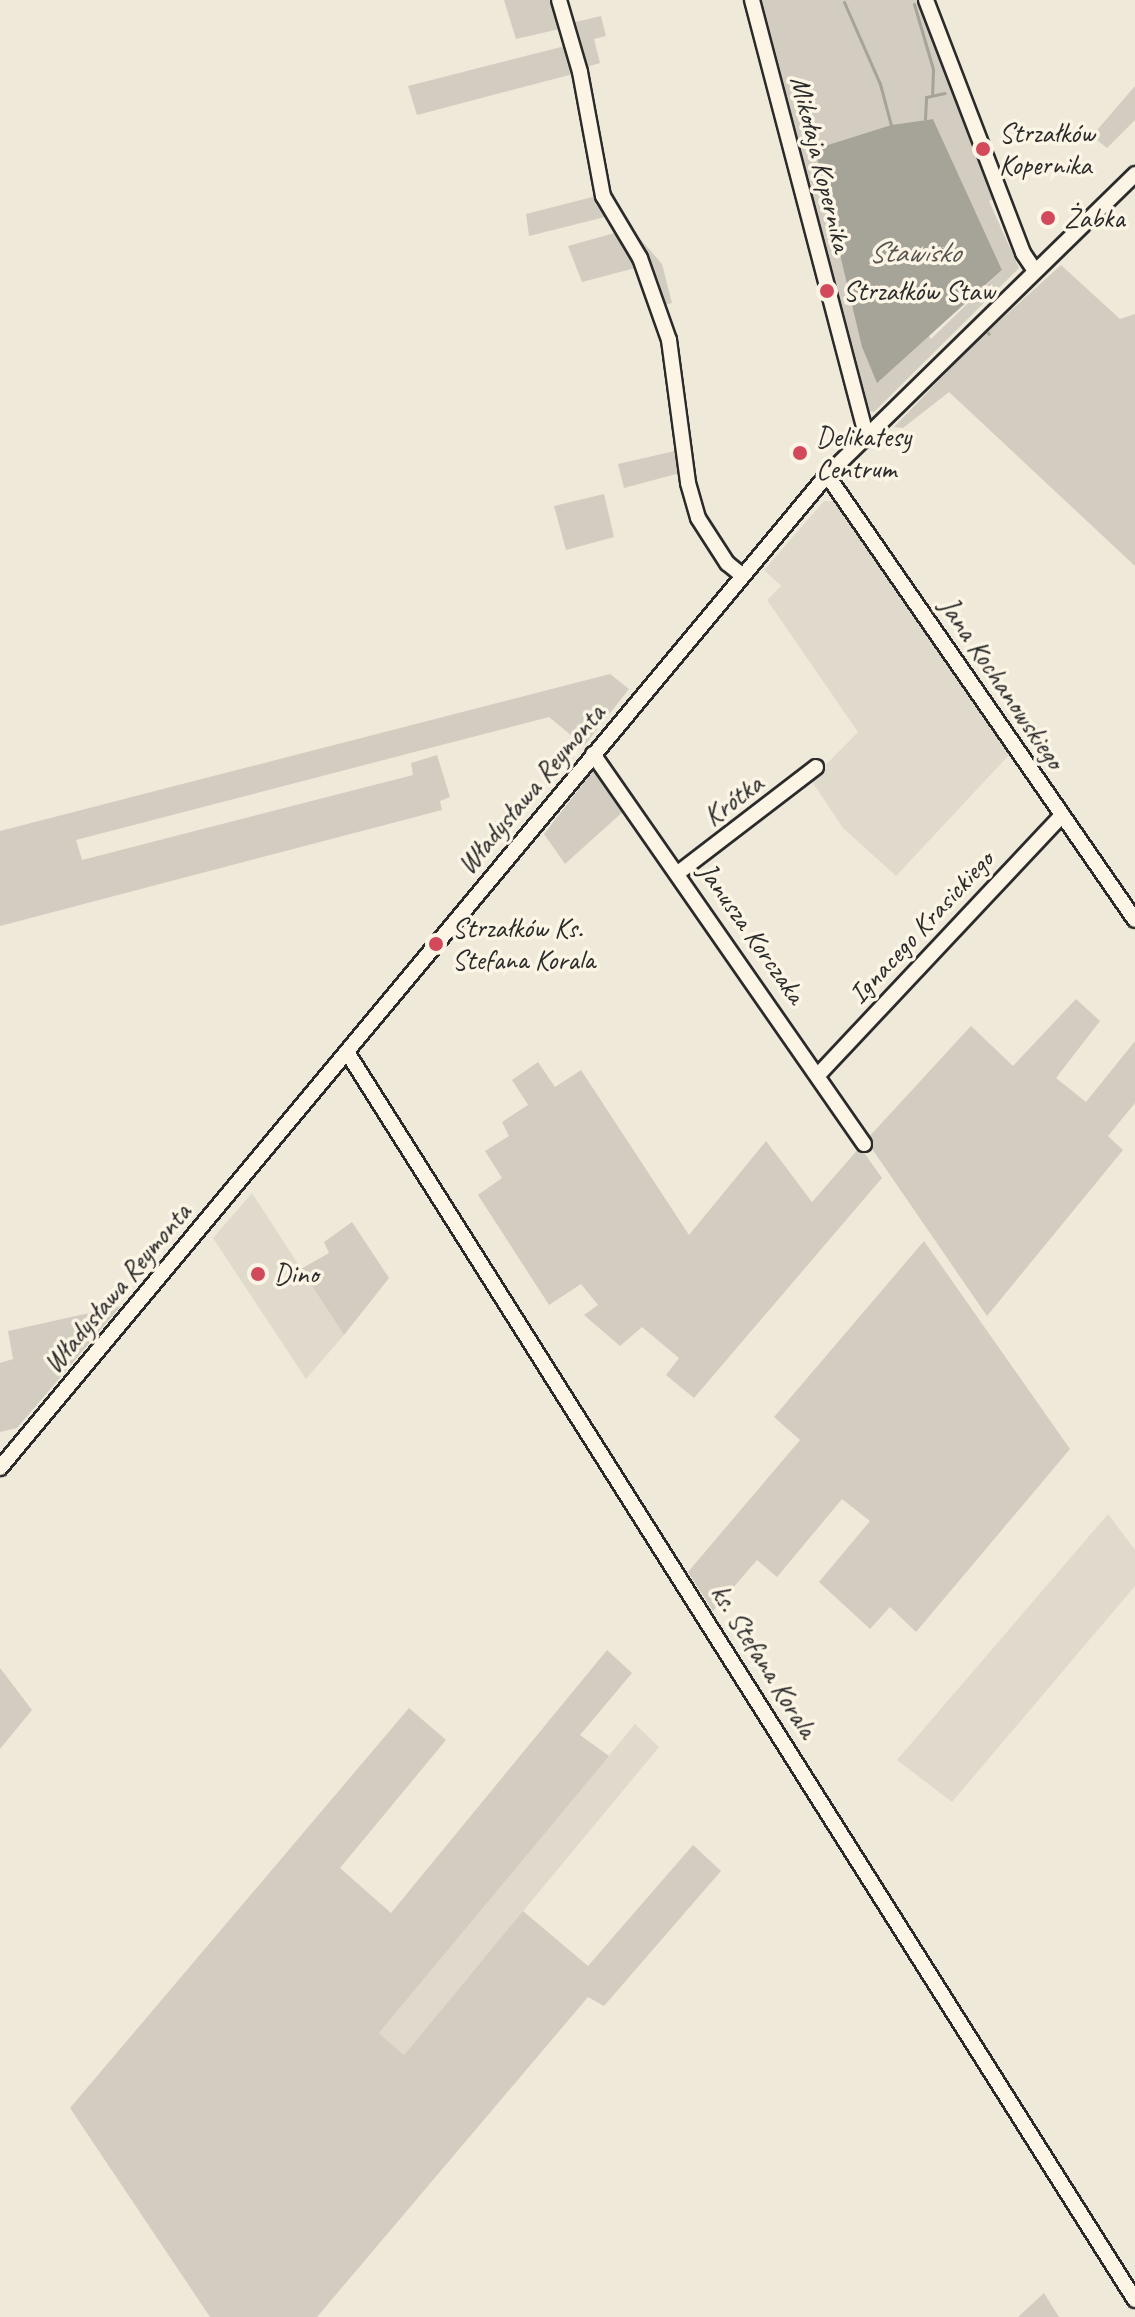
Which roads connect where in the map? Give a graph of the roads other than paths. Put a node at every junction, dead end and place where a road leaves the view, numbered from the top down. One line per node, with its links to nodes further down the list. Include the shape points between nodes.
1 (559, 0): 8 (street, via 578,63 603,196 640,258 669,340 688,483 698,518 727,563)
2 (752, 0): 6 (street, Mikołaja Kopernika)
3 (926, 0): 5 (street, via 1017,239)
4 (1135, 174): 5 (street, Władysława Reymonta)
5 (1035, 271): 6 (street, Władysława Reymonta)
6 (866, 434): 7 (street, Władysława Reymonta)
7 (827, 475): 8 (street, Władysława Reymonta); 11 (street, Jana Kochanowskiego)
8 (742, 575): 9 (street, Władysława Reymonta)
9 (593, 754): 12 (street, Janusza Korczaka); 14 (street, Władysława Reymonta)
10 (816, 767): 12 (street, Krótka)
11 (1062, 815): 13 (street, Jana Kochanowskiego); 15 (street, Ignacego Krasickiego)
12 (678, 873): 15 (street, Janusza Korczaka)
13 (1135, 920)
14 (347, 1052): 17 (street, Władysława Reymonta); 18 (street, ks. Stefana Korala)
15 (819, 1074): 16 (street, Janusza Korczaka)
16 (864, 1144)
17 (0, 1468)
18 (1135, 2300)

